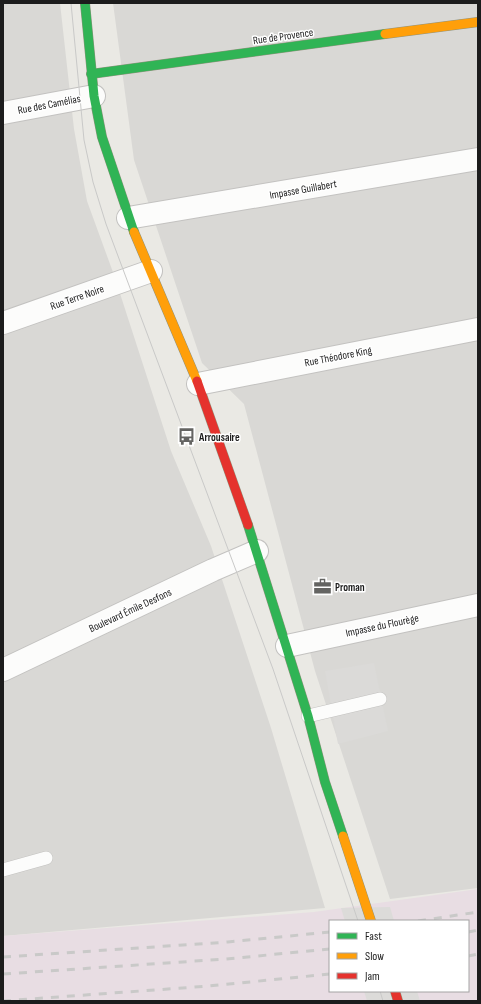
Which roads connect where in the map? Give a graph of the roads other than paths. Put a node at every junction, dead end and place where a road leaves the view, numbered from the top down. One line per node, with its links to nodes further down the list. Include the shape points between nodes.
1 (85, 3): 3 (street)
2 (478, 22): 3 (street, Rue de Provence)
3 (91, 74): 4 (street)
4 (94, 96): 5 (street, Rue des Camélias); 7 (street, via 102,137)
5 (3, 113)
6 (478, 159): 7 (street, Impasse Guillabert)
7 (128, 218): 8 (street)
8 (152, 271): 9 (street, Rue Terre Noire); 11 (street)
9 (3, 323)
10 (478, 329): 11 (street, Rue Théodore King)
11 (198, 384): 12 (street)
12 (257, 552): 14 (street); 15 (street, Boulevard Émile Desfons, via 213,570)
13 (478, 605): 14 (street, Impasse du Flourège)
14 (287, 646): 17 (street)
15 (3, 670)
16 (380, 699): 17 (lane)
17 (308, 716): 20 (street, via 325,782)
18 (46, 858): 19 (lane)
19 (3, 870)
20 (372, 920)

